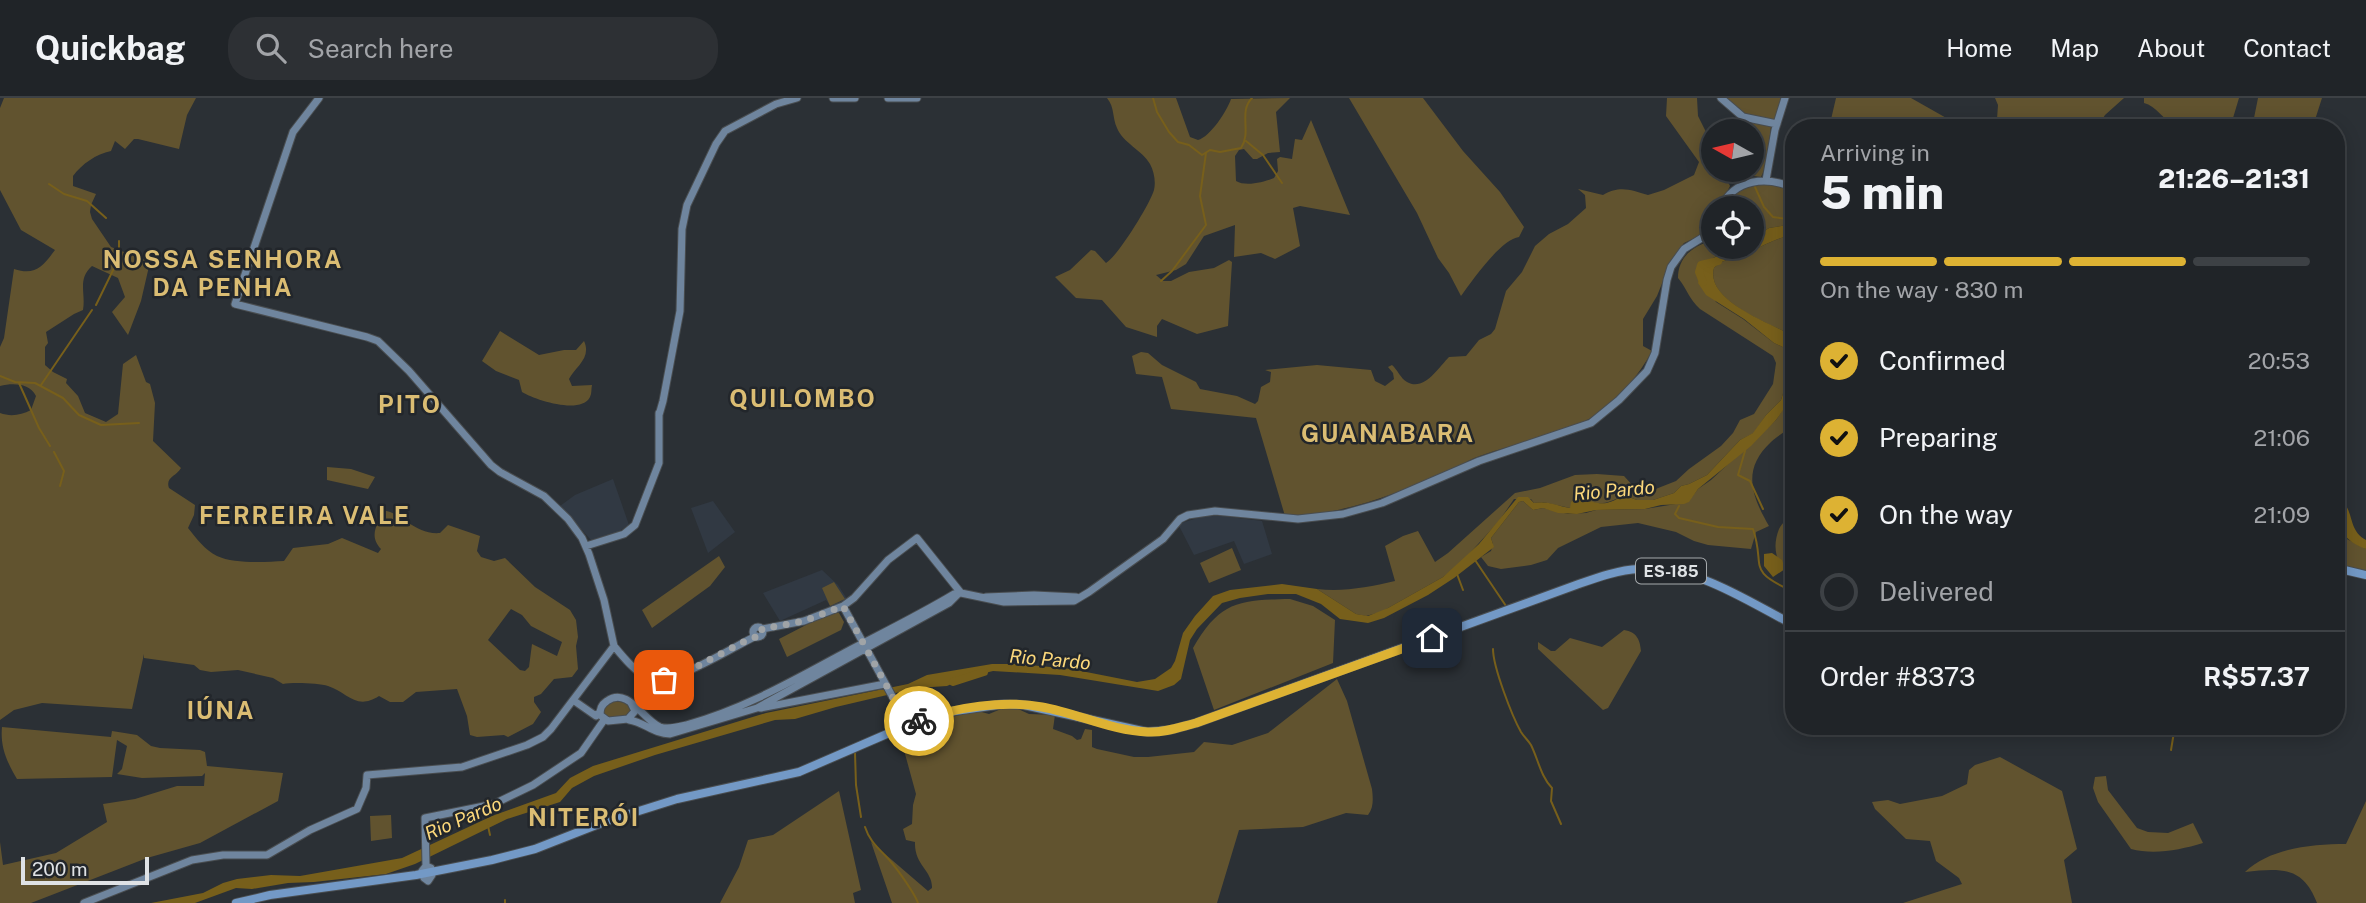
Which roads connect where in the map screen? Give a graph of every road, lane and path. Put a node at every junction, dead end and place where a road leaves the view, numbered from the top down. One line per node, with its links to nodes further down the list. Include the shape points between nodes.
1 (319, 98): 14 (street, via 293,132 235,304 378,341 431,393 491,465 544,496)
2 (797, 98): 14 (street, via 743,121 720,138 684,216 680,300 660,393 659,464 635,525 624,534)
3 (833, 98): 4 (street)
4 (856, 98)
5 (888, 98): 6 (street)
6 (917, 98)
7 (1721, 98): 9 (street, via 1743,117)
8 (1784, 98): 9 (street)
9 (1777, 124): 10 (street)
10 (1766, 180): 11 (street); 12 (street, via 1739,187)
11 (1785, 185)
12 (1728, 196)
13 (1701, 238): 17 (street, via 1684,249 1671,267 1651,365 1596,421 1343,514 1298,519 1225,511 1188,515 1166,537 1078,597 1009,602)
14 (586, 546): 20 (street)
15 (2345, 570): 16 (main road)
16 (2366, 575)
17 (960, 593): 18 (street, via 917,538); 21 (street)
18 (843, 606): 20 (street, via 804,621 762,629 762,634 664,680 649,679); 21 (street)
19 (1785, 620): 28 (main road, ES-185, via 1708,580 1639,569 1163,731 1138,732 1024,705 990,706)
20 (614, 646): 23 (street)
21 (864, 646): 22 (street); 24 (street, via 751,702 683,726 658,726); 25 (street)
22 (886, 686): 25 (street); 28 (street)
23 (573, 700): 26 (street); 30 (street, via 538,740 462,767 368,774 357,809 272,853 262,857 223,855 176,865)
24 (632, 703): 26 (street, via 613,698 604,703); 27 (street, via 635,711)
25 (757, 708): 27 (street, via 670,734)
26 (602, 716): 27 (street, via 610,722); 29 (street, via 582,753 533,785 494,804 425,818)
27 (628, 719)
28 (904, 721): 29 (main road, via 889,733 794,774 677,799 535,849)
29 (426, 870): 31 (main road)
30 (84, 903)
31 (236, 903)

